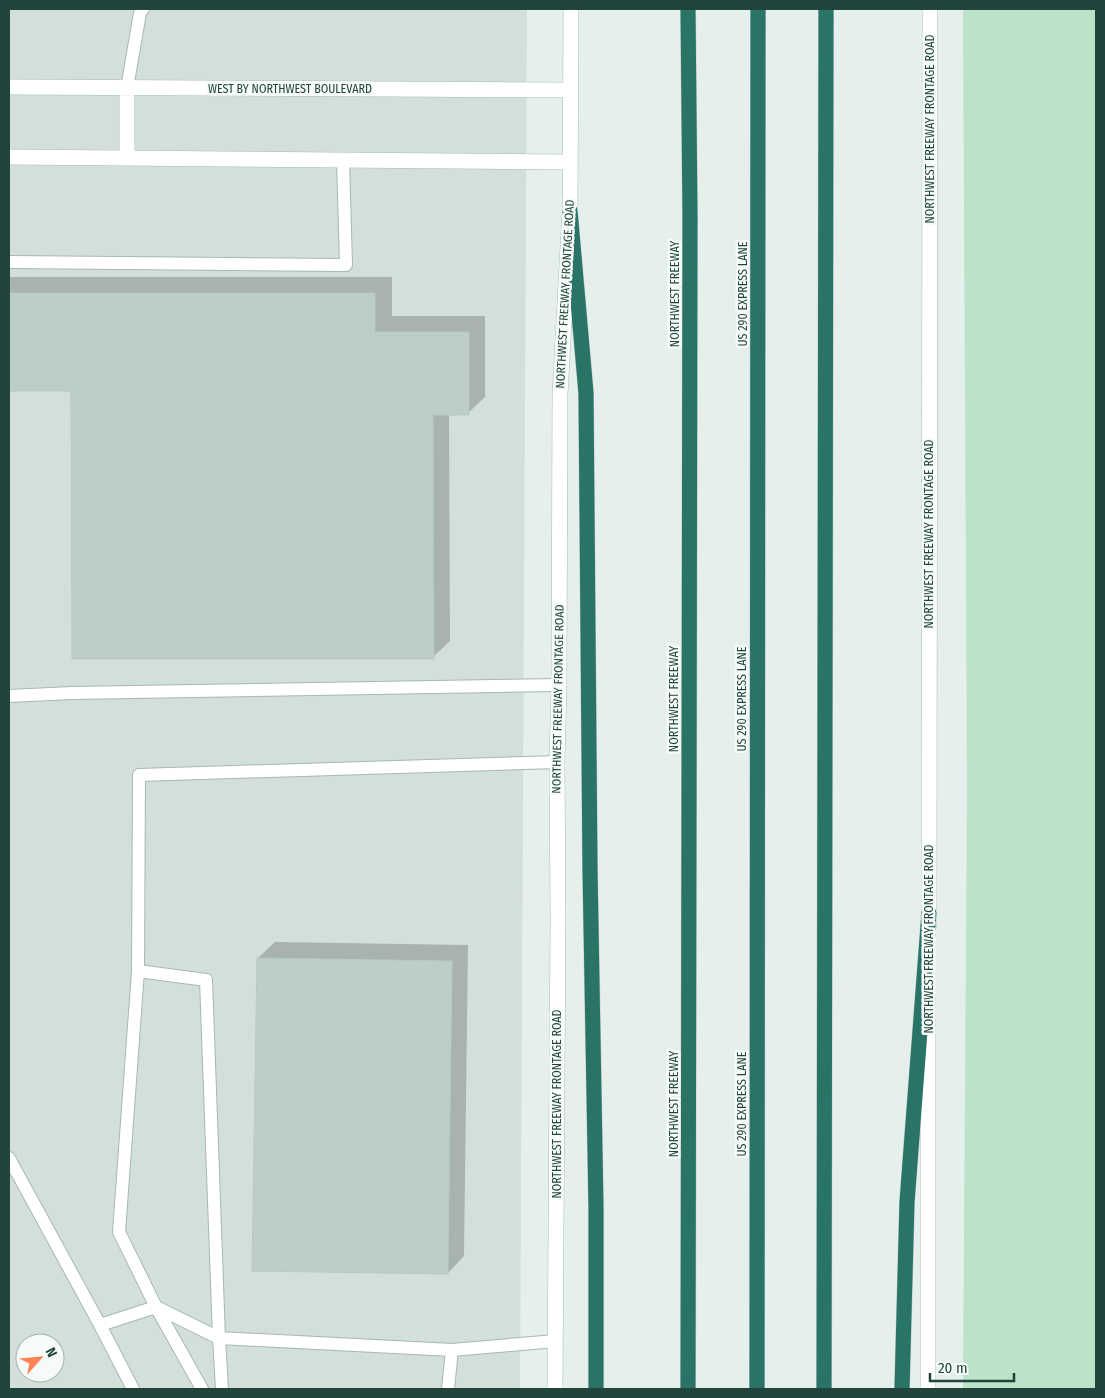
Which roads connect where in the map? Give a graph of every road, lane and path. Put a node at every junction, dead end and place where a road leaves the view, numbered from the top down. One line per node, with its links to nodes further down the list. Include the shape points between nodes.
1 (143, 9): 8 (lane)
2 (571, 9): 9 (main road, NORTHWEST FREEWAY FRONTAGE ROAD)
3 (688, 9): 33 (highway, NORTHWEST FREEWAY)
4 (758, 9): 34 (highway, US 290 EXPRESS LANE)
5 (826, 9): 35 (highway)
6 (930, 9): 19 (main road, NORTHWEST FREEWAY FRONTAGE ROAD)
7 (9, 87): 8 (main road, WEST BY NORTHWEST BOULEVARD)
8 (127, 88): 9 (main road, WEST BY NORTHWEST BOULEVARD); 11 (main road)
9 (570, 90): 13 (main road, NORTHWEST FREEWAY FRONTAGE ROAD)
10 (9, 157): 11 (main road)
11 (127, 157): 12 (main road)
12 (342, 160): 13 (main road); 15 (lane, via 346,265)
13 (570, 162): 14 (main road, NORTHWEST FREEWAY FRONTAGE ROAD)
14 (570, 211): 16 (main road, NORTHWEST FREEWAY FRONTAGE ROAD, via 560,395); 32 (highway, via 586,393)
15 (9, 262)
16 (559, 685): 17 (lane); 18 (main road, NORTHWEST FREEWAY FRONTAGE ROAD)
17 (9, 696)
18 (556, 762): 20 (lane, via 139,775); 25 (main road, NORTHWEST FREEWAY FRONTAGE ROAD)
19 (929, 913): 36 (highway, via 907,1202); 37 (main road, NORTHWEST FREEWAY FRONTAGE ROAD)
20 (138, 971): 22 (lane, via 119,1232); 24 (lane, via 206,980)
21 (9, 1158): 23 (lane)
22 (156, 1307): 23 (lane); 24 (lane); 28 (lane)
23 (100, 1325): 27 (lane)
24 (218, 1338): 26 (lane); 29 (lane)
25 (555, 1341): 26 (lane); 31 (main road, NORTHWEST FREEWAY FRONTAGE ROAD)
26 (452, 1350): 30 (lane)
27 (133, 1389)
28 (202, 1389)
29 (222, 1389)
30 (448, 1389)
31 (555, 1389)
32 (596, 1389)
33 (688, 1389)
34 (757, 1389)
35 (824, 1389)
36 (902, 1389)
37 (928, 1389)

